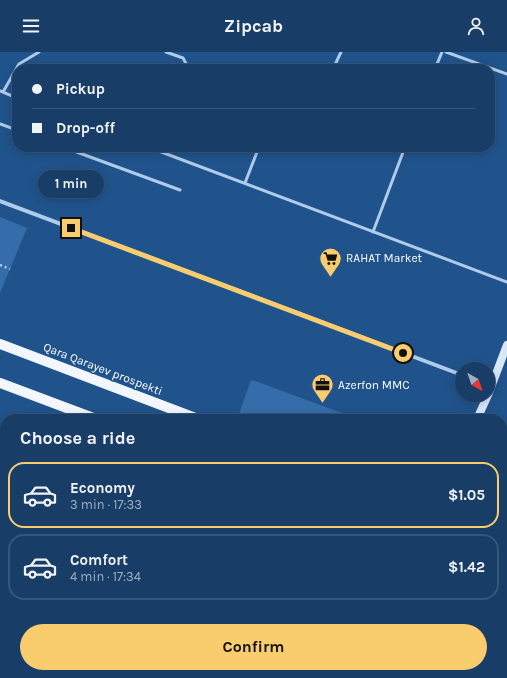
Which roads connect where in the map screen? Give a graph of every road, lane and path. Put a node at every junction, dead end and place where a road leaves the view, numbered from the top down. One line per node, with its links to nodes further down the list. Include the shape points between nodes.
1 (38, 52): 6 (lane)
2 (168, 52): 7 (lane, via 183,58)
3 (341, 52): 8 (lane)
4 (442, 52): 9 (lane)
5 (446, 52): 10 (lane)
6 (19, 64)
7 (186, 64)
8 (335, 64)
9 (437, 64)
10 (479, 64)
11 (495, 70): 12 (lane)
12 (507, 74)
13 (12, 76): 14 (lane)
14 (2, 92): 15 (lane)
15 (12, 96)
16 (0, 124): 17 (lane)
17 (12, 128)
18 (77, 152): 23 (lane)
19 (165, 152): 22 (lane)
20 (257, 152): 22 (lane)
21 (403, 152): 25 (lane)
22 (245, 184): 25 (lane)
23 (180, 190)
24 (0, 201): 31 (street)
25 (373, 232): 28 (lane)
26 (0, 264): 27 (path)
27 (10, 269)
28 (507, 282)
29 (0, 344): 36 (main road, Qara Qarayev prospekti)
30 (507, 345): 32 (main road)
31 (455, 372)
32 (495, 373)
33 (0, 383): 35 (main road)
34 (485, 402): 37 (main road)
35 (83, 414)
36 (185, 414)
37 (479, 414)

